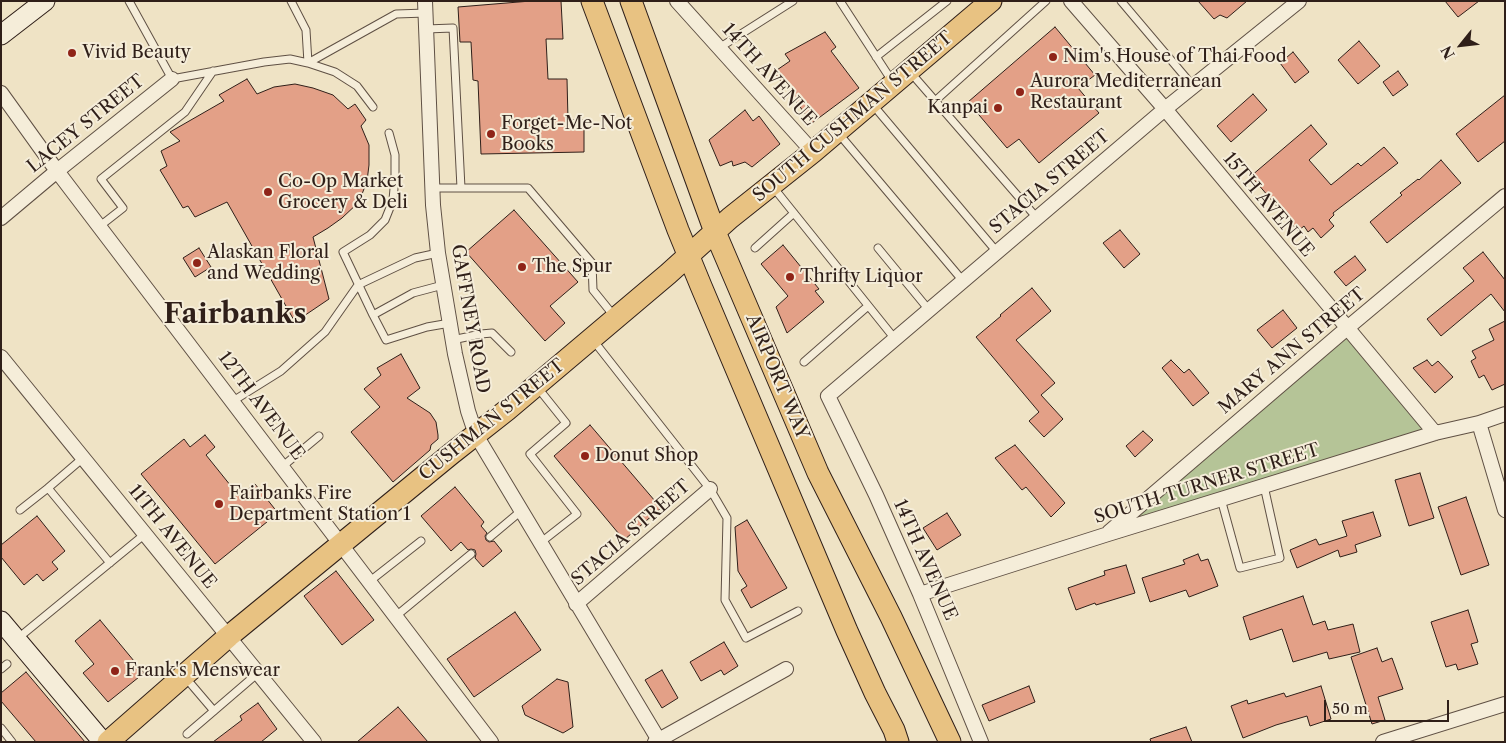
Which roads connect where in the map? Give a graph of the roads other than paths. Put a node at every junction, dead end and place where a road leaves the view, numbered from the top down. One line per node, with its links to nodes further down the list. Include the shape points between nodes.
1 (45, 1): 17 (street)
2 (129, 1): 23 (lane)
3 (291, 1): 20 (lane, via 306,30)
4 (592, 1): 47 (main road, AIRPORT WAY)
5 (631, 1): 42 (main road, AIRPORT WAY)
6 (676, 1): 18 (street, 14TH AVENUE)
7 (793, 1): 18 (lane)
8 (840, 1): 19 (lane)
9 (947, 1): 19 (lane)
10 (991, 1): 22 (main road, SOUTH CUSHMAN STREET)
11 (1046, 1): 26 (lane)
12 (1071, 1): 29 (street, 15TH AVENUE)
13 (1121, 1): 24 (lane)
14 (1299, 1): 24 (street, STACIA STREET)
15 (426, 7): 16 (street, GAFFNEY ROAD); 20 (lane, via 396,14)
16 (426, 29): 35 (street, GAFFNEY ROAD); 36 (lane, via 453,28)
17 (1, 35)
18 (719, 48): 32 (street, 14TH AVENUE)
19 (876, 57): 22 (lane)
20 (308, 62): 21 (lane, via 290,59); 28 (lane, via 335,72 357,86)
21 (213, 71): 23 (lane); 41 (lane, via 185,112 101,179 123,208)
22 (901, 77): 26 (lane); 27 (main road, SOUTH CUSHMAN STREET)
23 (172, 79): 33 (street, LACEY STREET)
24 (1193, 86): 29 (street, STACIA STREET)
25 (1, 93): 33 (street, 12TH AVENUE)
26 (934, 101): 40 (lane)
27 (870, 103): 30 (main road, SOUTH CUSHMAN STREET); 45 (lane)
28 (373, 107)
29 (1164, 109): 40 (street, STACIA STREET); 56 (street, 15TH AVENUE)
30 (837, 131): 32 (main road, SOUTH CUSHMAN STREET); 48 (lane)
31 (389, 133): 49 (lane, via 395,155 393,200 385,220 370,236 343,252)
32 (813, 152): 34 (main road, SOUTH CUSHMAN STREET)
33 (57, 171): 39 (street, LACEY STREET); 41 (street, 12TH AVENUE)
34 (771, 185): 38 (lane); 42 (main road, SOUTH CUSHMAN STREET)
35 (433, 188): 36 (lane); 46 (street, GAFFNEY ROAD)
36 (461, 188): 54 (lane, via 528,188 592,263 593,290)
37 (1505, 196): 56 (street, MARY ANN STREET)
38 (794, 213): 43 (lane); 51 (lane)
39 (1, 218)
40 (1037, 218): 45 (street, STACIA STREET)
41 (100, 226): 65 (street, 12TH AVENUE)
42 (714, 232): 47 (main road, CUSHMAN STREET); 112 (main road, AIRPORT WAY, via 818,473)
43 (754, 248)
44 (878, 248): 52 (lane)
45 (997, 252): 48 (street, STACIA STREET)
46 (438, 253): 49 (lane, via 415,258); 50 (street, GAFFNEY ROAD)
47 (688, 256): 54 (main road, CUSHMAN STREET); 111 (main road, AIRPORT WAY, via 847,631)
48 (963, 281): 52 (street, STACIA STREET)
49 (358, 285): 53 (lane); 65 (lane, via 325,332 282,371)
50 (443, 285): 53 (lane, via 413,293); 55 (street, GAFFNEY ROAD)
51 (868, 306): 58 (lane); 62 (lane)
52 (929, 310): 58 (street, STACIA STREET)
53 (373, 315): 55 (lane, via 386,340 427,327)
54 (616, 318): 57 (main road, CUSHMAN STREET)
55 (450, 324): 59 (street, GAFFNEY ROAD)
56 (1346, 329): 68 (street, 15TH AVENUE); 81 (street, MARY ANN STREET)
57 (592, 339): 63 (main road, CUSHMAN STREET); 75 (lane)
58 (895, 339): 64 (street, STACIA STREET)
59 (452, 340): 60 (lane, via 492,333); 69 (street, GAFFNEY ROAD)
60 (511, 352)
61 (1, 357): 71 (street, 11TH AVENUE)
62 (804, 362)
63 (536, 385): 69 (main road, CUSHMAN STREET); 84 (lane, via 566,423 530,454 577,514)
64 (828, 396): 89 (street, 14TH AVENUE)
65 (233, 401): 72 (street, 12TH AVENUE)
66 (1505, 414): 67 (street, SOUTH TURNER STREET)
67 (1478, 423): 68 (street, SOUTH TURNER STREET); 78 (street)
68 (1435, 433): 73 (street, SOUTH TURNER STREET)
69 (476, 435): 79 (street, GAFFNEY ROAD); 85 (main road, CUSHMAN STREET)
70 (319, 436): 72 (lane)
71 (83, 458): 74 (lane); 80 (street, 11TH AVENUE)
72 (283, 466): 85 (street, 12TH AVENUE)
73 (1264, 486): 76 (street, SOUTH TURNER STREET); 76 (lane, via 1280,558 1240,568)
74 (48, 488): 77 (lane); 87 (lane)
75 (710, 489): 90 (street, STACIA STREET); 91 (lane, via 727,518 725,600 746,638)
76 (1221, 499): 81 (street, SOUTH TURNER STREET)
77 (20, 510)
78 (1505, 510)
79 (521, 511): 82 (lane); 84 (street, GAFFNEY ROAD)
80 (145, 534): 87 (lane); 94 (street, 11TH AVENUE)
81 (1105, 535): 89 (street, SOUTH TURNER STREET)
82 (490, 537)
83 (421, 541): 88 (lane)
84 (540, 542): 90 (street, GAFFNEY ROAD)
85 (342, 544): 88 (street, 12TH AVENUE); 94 (main road, CUSHMAN STREET)
86 (471, 554): 92 (lane)
87 (110, 563): 95 (lane)
88 (370, 581): 92 (street, 12TH AVENUE)
89 (920, 594): 113 (street, 14TH AVENUE)
90 (576, 604): 105 (street, GAFFNEY ROAD)
91 (798, 611)
92 (396, 616): 110 (street, 12TH AVENUE)
93 (1, 621): 95 (street)
94 (229, 636): 99 (street, 11TH AVENUE); 100 (main road, CUSHMAN STREET)
95 (16, 640): 107 (street)
96 (8, 664): 97 (lane)
97 (1, 669)
98 (786, 669): 105 (street)
99 (259, 673): 102 (lane); 109 (street, 11TH AVENUE)
100 (184, 676): 102 (lane); 108 (main road, CUSHMAN STREET)
101 (1505, 704): 114 (street)
102 (214, 711): 104 (lane)
103 (1, 728): 106 (lane)
104 (187, 734)
105 (658, 741)
106 (12, 742)
107 (102, 742)
108 (108, 742)
109 (314, 742)
110 (491, 742)
111 (898, 742)
112 (950, 742)
113 (981, 742)
114 (1383, 742)

